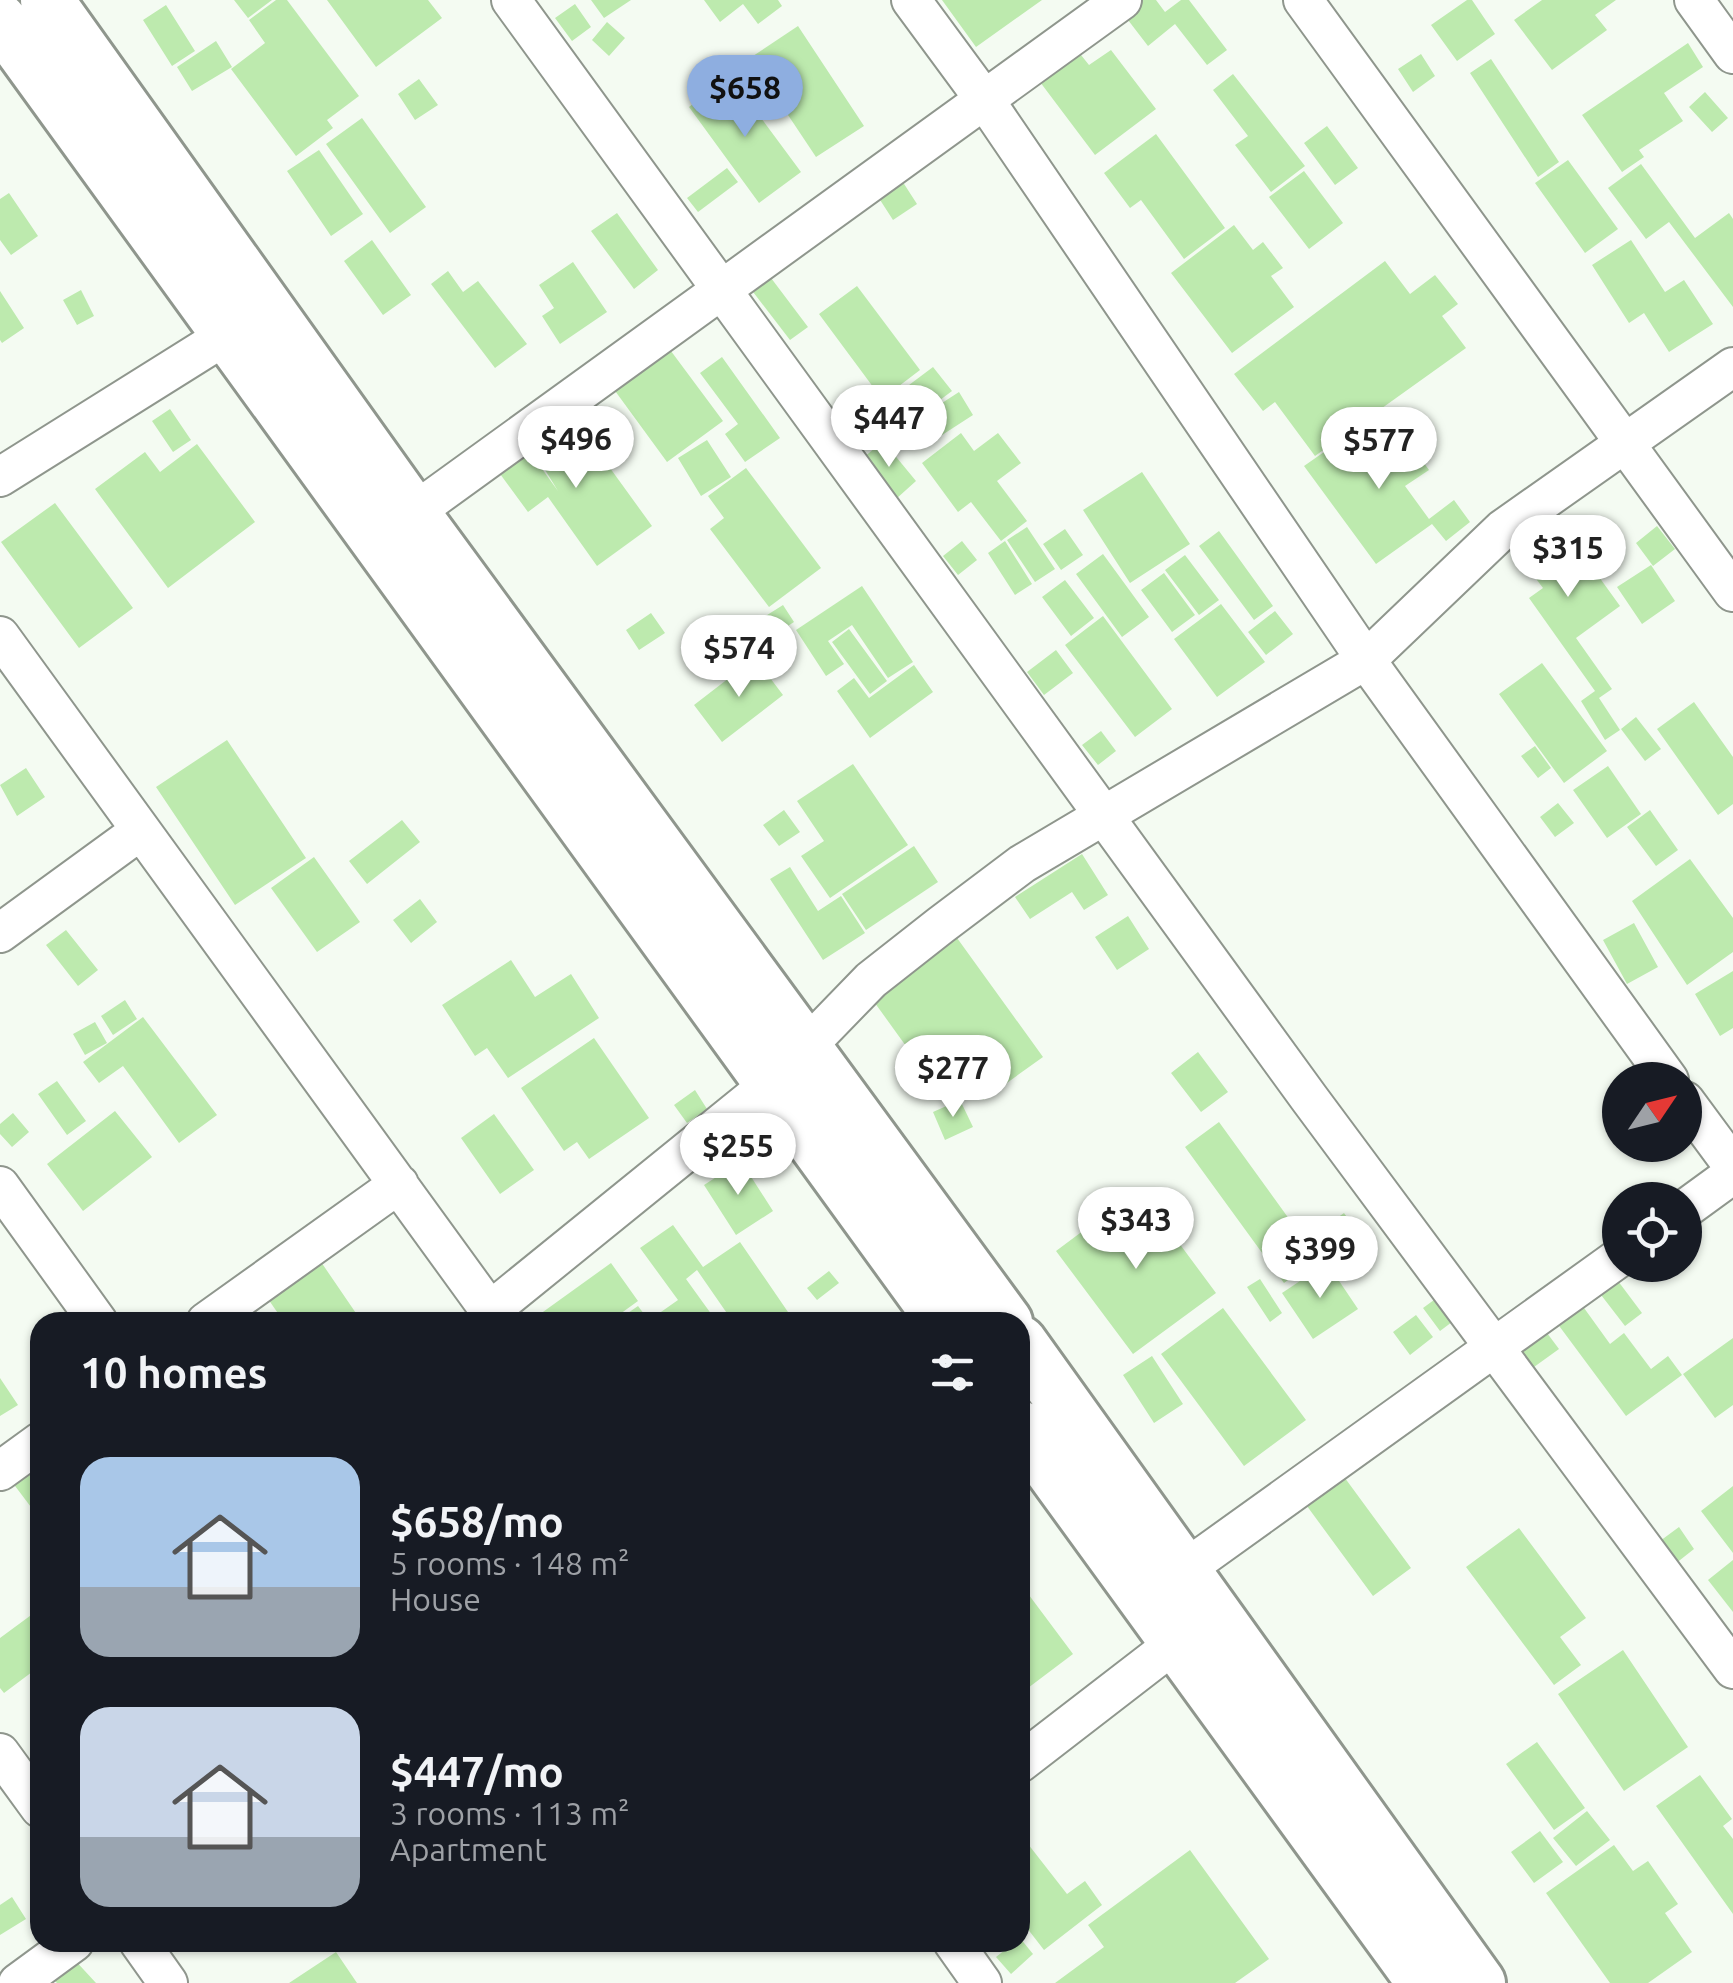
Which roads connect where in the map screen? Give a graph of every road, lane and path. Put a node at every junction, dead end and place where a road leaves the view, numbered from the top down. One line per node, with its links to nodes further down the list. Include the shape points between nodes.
1 (46, 0): 11 (street)
2 (512, 0): 10 (street)
3 (911, 0): 9 (street)
4 (1122, 0): 9 (street)
5 (1303, 0): 13 (street)
6 (1694, 0): 8 (street)
7 (0, 20): 11 (street)
8 (1733, 54)
9 (984, 100): 10 (street); 18 (street)
10 (722, 291): 15 (street); 19 (street)
11 (248, 321): 14 (street); 15 (street); 24 (street)
12 (1733, 367): 13 (street)
13 (1626, 445): 16 (street); 18 (street, via 1503,528)
14 (0, 477)
15 (413, 514): 22 (street)
16 (1733, 592)
17 (0, 636): 20 (street)
18 (1366, 660): 19 (street); 23 (street)
19 (1103, 816): 22 (street, via 955,914 871,980); 38 (street)
20 (140, 830): 21 (street); 28 (street)
21 (0, 933)
22 (804, 1046): 24 (street); 37 (street)
23 (1656, 1062)
24 (770, 1084): 35 (street); 36 (street)
25 (1702, 1125): 26 (street)
26 (1733, 1166)
27 (1733, 1174): 30 (street)
28 (399, 1184): 33 (street); 34 (street)
29 (0, 1186): 32 (street)
30 (1702, 1197)
31 (1602, 1270): 38 (street)
32 (91, 1312)
33 (220, 1312)
34 (490, 1312)
35 (500, 1312)
36 (937, 1312)
37 (999, 1312)
38 (1496, 1347): 43 (street); 45 (street)
39 (1030, 1356): 43 (street)
40 (1030, 1441): 44 (street)
41 (30, 1449): 42 (street)
42 (0, 1471)
43 (1184, 1570): 56 (street)
44 (1178, 1641): 47 (street); 55 (street)
45 (1733, 1670)
46 (0, 1752): 48 (street)
47 (1030, 1755)
48 (30, 1794)
49 (60, 1952): 52 (street)
50 (145, 1952): 53 (street)
51 (960, 1952): 54 (street)
52 (18, 1983)
53 (168, 1983)
54 (982, 1983)
55 (1424, 1983)
56 (1479, 1983)

